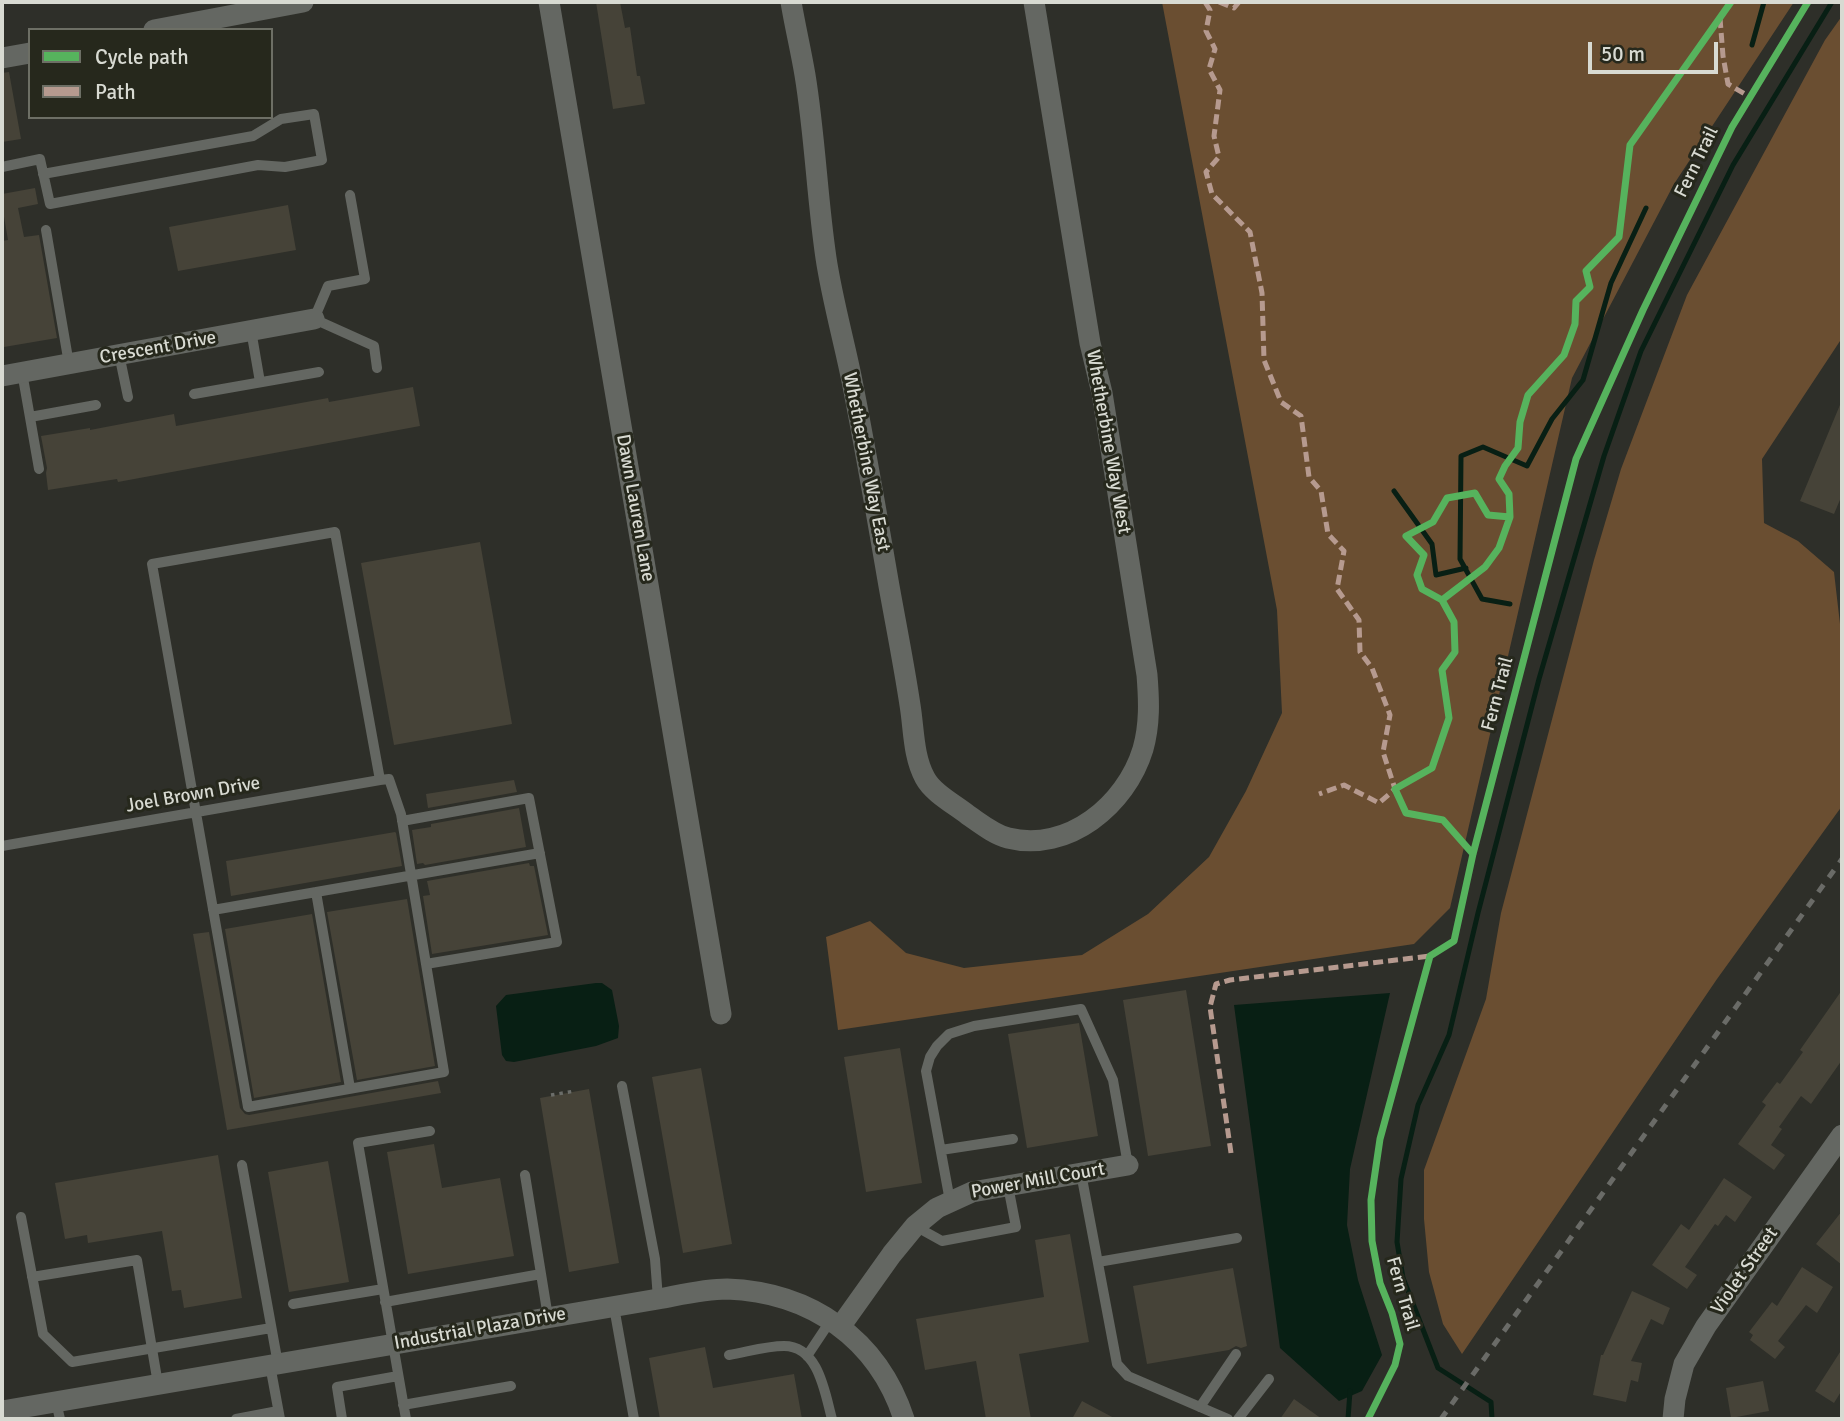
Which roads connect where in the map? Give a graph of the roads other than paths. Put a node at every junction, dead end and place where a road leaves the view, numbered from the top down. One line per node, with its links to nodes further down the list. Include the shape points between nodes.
1 (303, 2): 5 (street)
2 (549, 2): 35 (street, Dawn Lauren Lane)
3 (790, 2): 28 (street, Whetherbine Way East, via 805,75 826,259 872,487 918,763 926,781 986,827 1006,837)
4 (1034, 2): 28 (street, Whetherbine Way West, via 1102,393 1149,700 1142,751 1124,788 1080,829)
5 (165, 28)
6 (28, 53): 7 (street)
7 (2, 58)
8 (2, 167): 9 (lane, via 40,159)
9 (43, 174): 9 (lane, via 253,136 282,120 314,114 322,160 285,167 258,165 50,204)
10 (350, 195): 12 (lane, via 365,279 328,286)
11 (46, 230): 15 (lane)
12 (314, 319): 13 (street, Crescent Drive); 16 (lane, via 374,346)
13 (251, 330): 14 (street, Crescent Drive); 19 (lane)
14 (120, 354): 15 (street, Crescent Drive); 21 (lane)
15 (69, 364): 18 (street, Crescent Drive)
16 (377, 368)
17 (319, 372): 19 (lane)
18 (12, 374): 23 (lane)
19 (260, 382): 20 (lane)
20 (194, 394)
21 (128, 397)
22 (96, 405): 23 (lane)
23 (30, 416): 24 (lane)
24 (38, 469)
25 (385, 779): 26 (lane, Joel Brown Drive); 26 (lane, via 335,532 167,561 152,565); 27 (lane)
26 (196, 812): 29 (lane, Joel Brown Drive); 33 (lane)
27 (402, 821): 30 (lane, via 529,798); 31 (lane)
28 (1050, 840)
29 (2, 846)
30 (540, 853): 31 (lane); 34 (lane, via 557,942)
31 (411, 876): 32 (lane); 34 (lane)
32 (316, 892): 33 (lane); 37 (lane)
33 (214, 910): 37 (lane, via 248,1107)
34 (426, 964): 37 (lane, via 444,1072)
35 (721, 1014)
36 (622, 1086): 55 (lane, via 655,1259)
37 (351, 1088)
38 (430, 1132): 54 (lane, via 358,1143)
39 (1842, 1135): 85 (street, Violet Street, via 1701,1335 1684,1364)
40 (1013, 1139): 41 (lane)
41 (941, 1150): 43 (lane, via 926,1071 937,1046 949,1034 974,1026 1081,1009 1113,1080); 47 (lane)
42 (242, 1165): 61 (lane)
43 (1128, 1165): 44 (street, Power Mill Court)
44 (1081, 1173): 46 (street, Power Mill Court); 51 (lane)
45 (525, 1175): 52 (lane)
46 (1008, 1186): 47 (street, Power Mill Court); 49 (lane, via 1016,1227 942,1241)
47 (950, 1201): 49 (street, Power Mill Court)
48 (21, 1217): 53 (lane)
49 (915, 1226): 60 (street, Power Mill Court)
50 (1237, 1238): 51 (lane)
51 (1098, 1262): 73 (lane, via 1117,1364 1128,1376)
52 (541, 1273): 56 (lane); 59 (lane)
53 (32, 1278): 63 (lane, via 43,1335 72,1362); 63 (lane, via 137,1260)
54 (383, 1289): 56 (lane); 57 (lane)
55 (658, 1299): 58 (street, Industrial Plaza Drive); 60 (street, Industrial Plaza Drive, via 725,1289 767,1294 802,1304)
56 (385, 1302): 62 (lane)
57 (293, 1304)
58 (614, 1307): 59 (street, Industrial Plaza Drive); 80 (lane)
59 (548, 1318): 62 (street, Industrial Plaza Drive)
60 (836, 1324): 66 (lane); 82 (street, Industrial Plaza Drive, via 875,1362)
61 (271, 1328): 63 (lane); 67 (lane)
62 (392, 1344): 67 (street, Industrial Plaza Drive); 68 (lane)
63 (152, 1349): 70 (lane)
64 (1236, 1354): 73 (lane)
65 (729, 1355): 66 (lane, via 785,1346)
66 (807, 1356): 81 (lane, via 821,1377)
67 (274, 1364): 70 (street, Industrial Plaza Drive); 76 (lane)
68 (398, 1376): 72 (lane); 78 (lane, via 337,1387)
69 (1269, 1379): 84 (lane)
70 (159, 1384): 75 (street, Industrial Plaza Drive)
71 (511, 1386): 72 (lane)
72 (403, 1405): 79 (lane)
73 (1200, 1407): 83 (lane)
74 (2, 1411): 75 (street, Industrial Plaza Drive)
75 (58, 1411)
76 (279, 1415): 77 (lane)
77 (236, 1419)
78 (342, 1419)
79 (406, 1419)
80 (634, 1419)
81 (832, 1419)
82 (905, 1419)
83 (1228, 1419)
84 (1238, 1419)
85 (1673, 1419)

